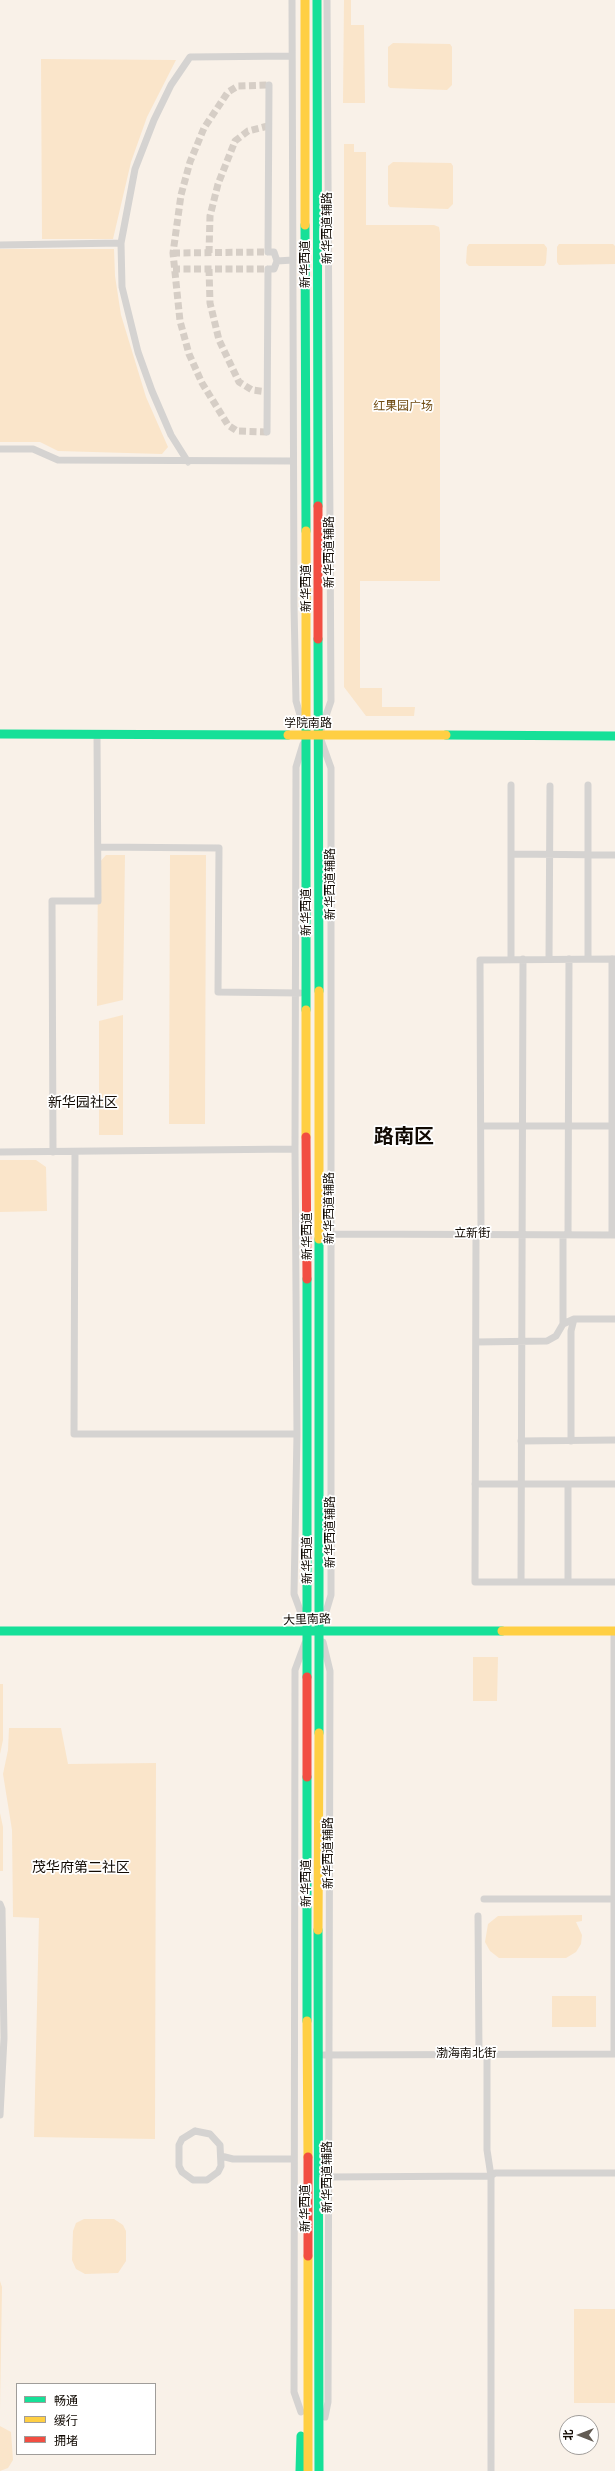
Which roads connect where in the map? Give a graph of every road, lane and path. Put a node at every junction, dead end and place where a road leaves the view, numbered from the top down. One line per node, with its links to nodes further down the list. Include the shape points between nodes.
1 (292, 0): 5 (street)
2 (304, 0): 17 (main road, 新华西道)
3 (317, 0): 18 (main road, 新华西道)
4 (327, 0): 18 (street, 新华西道辅路, via 331,701)
5 (292, 56): 7 (street, via 190,57 171,85 154,120 135,170); 10 (street)
6 (268, 85): 9 (street, via 268,252 274,252)
7 (121, 243): 8 (street); 14 (street, via 122,287 138,352 171,435)
8 (0, 245)
9 (277, 260): 10 (street); 11 (street, via 274,269 268,269)
10 (292, 260): 13 (street)
11 (267, 432)
12 (0, 449): 14 (street, via 33,449 58,460 171,459)
13 (293, 461): 14 (street); 17 (street, via 296,701)
14 (188, 462)
15 (0, 734): 16 (main road, 学院南路)
16 (97, 734): 17 (main road, 学院南路); 23 (street)
17 (306, 735): 18 (main road, 学院南路); 34 (street, via 296,767); 35 (main road, 新华西道)
18 (319, 736): 19 (main road, 学院南路); 45 (street, 新华西道辅路, via 331,768); 66 (main road, 新华西道)
19 (615, 736)
20 (512, 785): 24 (street)
21 (588, 785): 26 (street)
22 (550, 786): 25 (street)
23 (98, 847): 34 (street, via 219,848 218,992); 43 (street, via 98,901 52,901)
24 (511, 854): 25 (street); 29 (street)
25 (550, 854): 26 (street); 31 (street)
26 (588, 854): 27 (street); 33 (street)
27 (615, 854)
28 (614, 959): 33 (street); 36 (street)
29 (511, 960): 30 (street); 37 (street, via 480,960)
30 (523, 960): 31 (street); 38 (street)
31 (549, 960): 32 (street)
32 (569, 960): 33 (street); 39 (street)
33 (588, 960)
34 (296, 993): 35 (street); 41 (street)
35 (307, 993): 69 (main road, 新华西道)
36 (614, 1045): 40 (street)
37 (481, 1126): 38 (street); 46 (street)
38 (523, 1126): 39 (street); 47 (street)
39 (569, 1126): 40 (street); 48 (street)
40 (614, 1126): 49 (street)
41 (294, 1149): 44 (street); 55 (street)
42 (0, 1152): 43 (street)
43 (53, 1152): 44 (street)
44 (75, 1152): 55 (street, via 74,1434)
45 (330, 1234): 46 (street, 立新街); 66 (street, 新华西道辅路, via 331,1595)
46 (479, 1234): 47 (street, 立新街); 54 (street)
47 (522, 1235): 48 (street, 立新街); 53 (street)
48 (566, 1235): 49 (street, 立新街); 52 (street)
49 (614, 1235)
50 (574, 1319): 51 (street); 52 (street); 58 (street, via 571,1331)
51 (615, 1319)
52 (563, 1324): 53 (street, via 556,1336 547,1341)
53 (522, 1341): 54 (street); 57 (street)
54 (476, 1342): 59 (street)
55 (297, 1434): 69 (street, via 294,1594)
56 (615, 1440): 58 (street)
57 (521, 1441): 58 (street); 60 (street)
58 (571, 1441)
59 (475, 1484): 60 (street); 63 (street, via 475,1582)
60 (521, 1484): 61 (street); 63 (street)
61 (568, 1484): 62 (street); 64 (street)
62 (615, 1484)
63 (521, 1582): 64 (street)
64 (568, 1582): 65 (street)
65 (615, 1582)
66 (320, 1631): 67 (main road, 大里南路); 69 (main road, 大里南路); 77 (street, 新华西道辅路, via 330,1671); 81 (main road, 新华西道)
67 (614, 1631): 70 (street)
68 (0, 1632): 69 (main road, 大里南路)
69 (309, 1632): 84 (street, via 294,1670); 89 (main road, 新华西道)
70 (614, 1748): 71 (street)
71 (614, 1822): 73 (street)
72 (484, 1899): 73 (street)
73 (614, 1899): 76 (street)
74 (0, 1904): 82 (street, via 4,2038)
75 (478, 1916): 78 (street)
76 (614, 1926): 80 (street)
77 (328, 2054): 78 (street, 渤海南北街); 81 (street, 渤海南北街); 87 (street, 新华西道辅路)
78 (479, 2054): 79 (street, 渤海南北街)
79 (487, 2054): 80 (street, 渤海南北街); 86 (street, via 487,2150)
80 (614, 2054)
81 (317, 2055): 88 (main road, 新华西道)
82 (0, 2116)
83 (221, 2156): 83 (street, via 216,2139 203,2132 189,2134 179,2145 179,2166 182,2172 193,2180 200,2181 213,2177 221,2166); 84 (street, via 233,2159)
84 (294, 2158): 90 (street, via 294,2392)
85 (615, 2173): 86 (street, via 495,2173)
86 (491, 2176): 87 (street); 96 (street)
87 (328, 2178): 91 (street, 新华西道辅路, via 328,2402)
88 (318, 2390): 91 (main road); 94 (main road, 新华西道)
89 (308, 2395): 90 (main road); 93 (main road, 新华西道)
90 (301, 2412): 92 (main road)
91 (325, 2417): 95 (main road)
92 (300, 2471)
93 (308, 2471)
94 (319, 2471)
95 (325, 2471)
96 (491, 2471)

